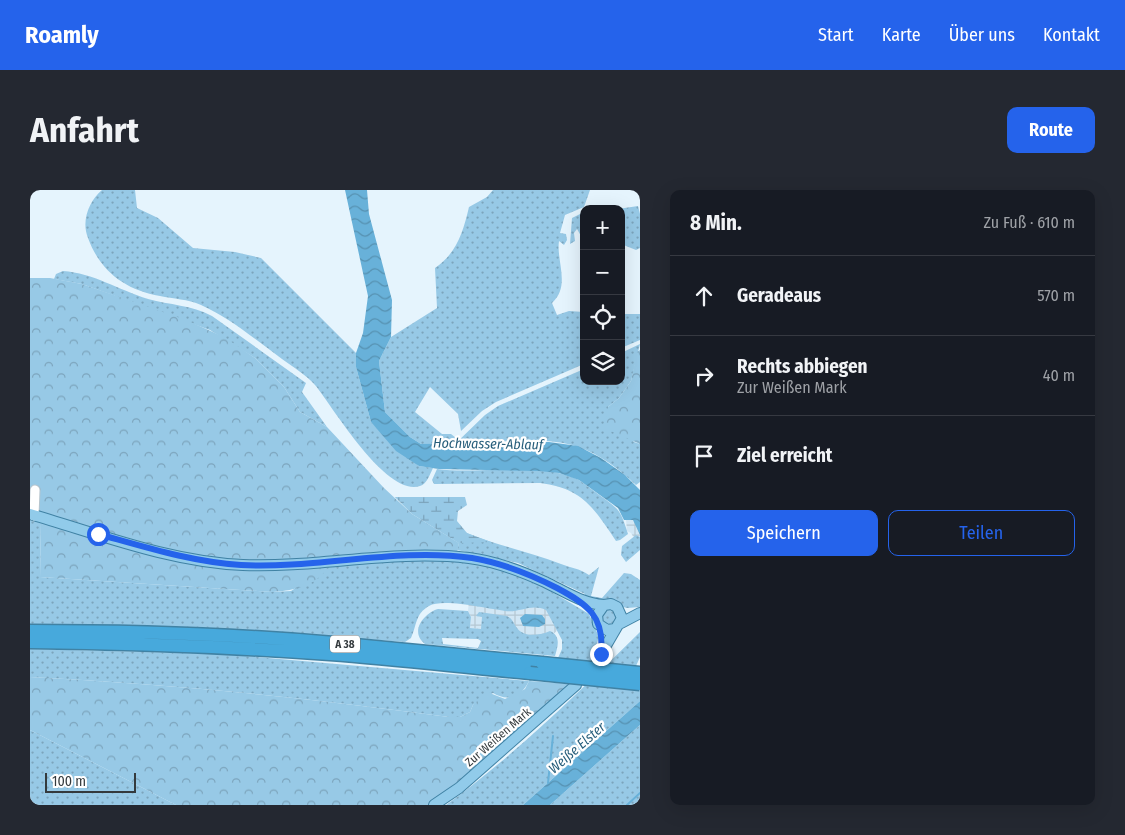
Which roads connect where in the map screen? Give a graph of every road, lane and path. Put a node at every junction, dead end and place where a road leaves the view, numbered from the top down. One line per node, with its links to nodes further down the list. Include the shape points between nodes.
1 (35, 490): 2 (street)
2 (32, 515): 3 (main road, via 168,554 222,563 290,565 440,555 471,558 514,570)
3 (578, 599): 4 (main road); 7 (main road)
4 (604, 606): 5 (main road, via 614,605); 7 (main road, via 599,609)
5 (620, 610): 6 (main road); 8 (main road, via 622,615)
6 (640, 612): 8 (main road)
7 (598, 622): 8 (main road, via 607,630); 8 (main road, via 602,635 599,657)
8 (618, 626)
9 (30, 631): 11 (highway, A 38, bridge, via 251,637)
10 (30, 642): 12 (highway, A 38, bridge, via 247,648)
11 (640, 673)
12 (640, 684)
13 (576, 685): 14 (main road, Zur Weißen Mark, via 459,788)
14 (434, 805)

